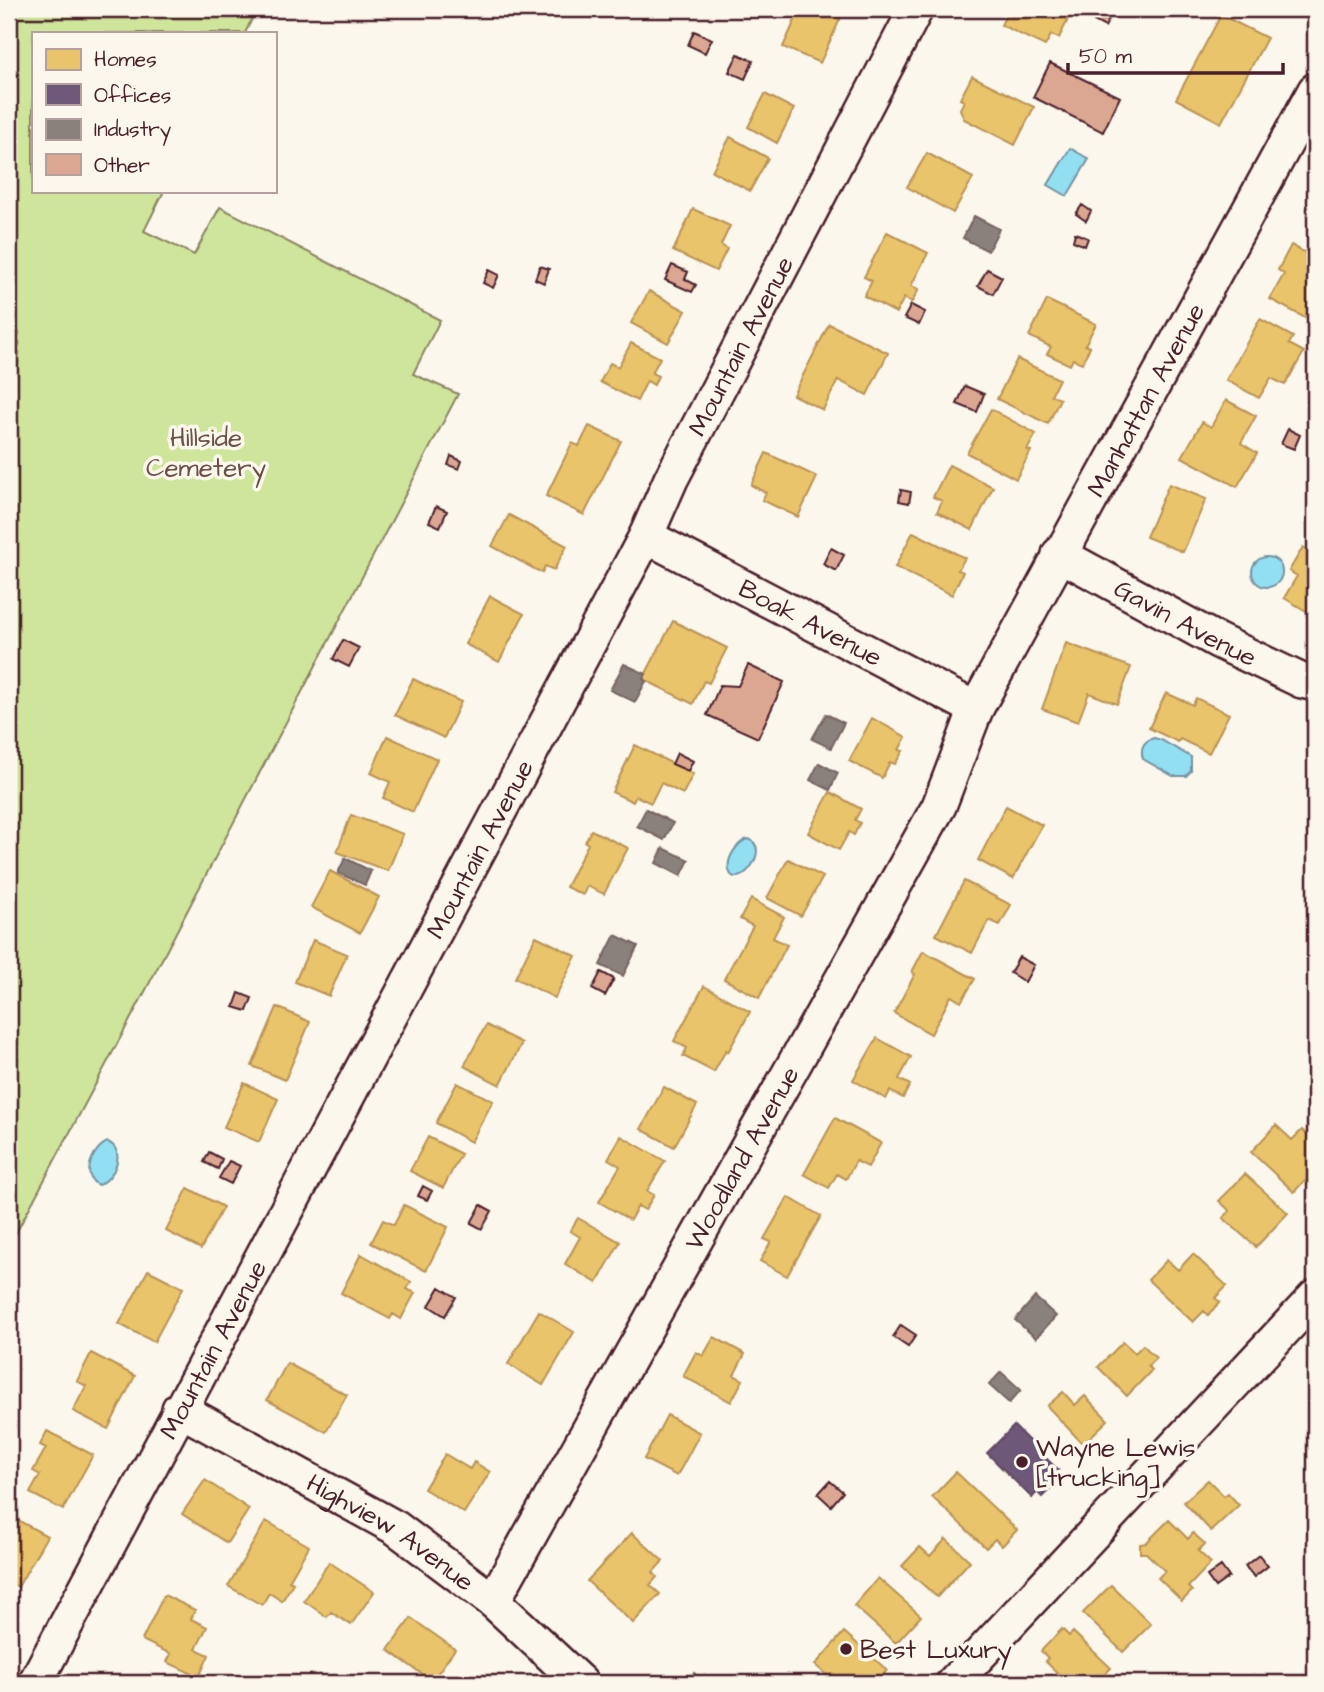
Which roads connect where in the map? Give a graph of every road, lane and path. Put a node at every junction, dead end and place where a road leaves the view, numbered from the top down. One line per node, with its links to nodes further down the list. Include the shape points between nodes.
1 (915, 9): 5 (street, Mountain Avenue)
2 (1315, 90): 6 (street, Manhattan Avenue)
3 (9, 302): 4 (path, via 18,342)
4 (9, 392)
5 (646, 536): 8 (street, Boak Avenue); 10 (street, Mountain Avenue)
6 (1059, 554): 7 (street, Gavin Avenue, via 1217,641); 8 (street, Manhattan Avenue)
7 (1315, 684)
8 (976, 709): 11 (street, Woodland Avenue, via 939,806)
9 (1315, 1297): 14 (street)
10 (179, 1409): 11 (street, Highview Avenue, via 396,1528); 12 (street, Mountain Avenue)
11 (493, 1601): 13 (street, Highview Avenue)
12 (35, 1683)
13 (581, 1683)
14 (953, 1683)

